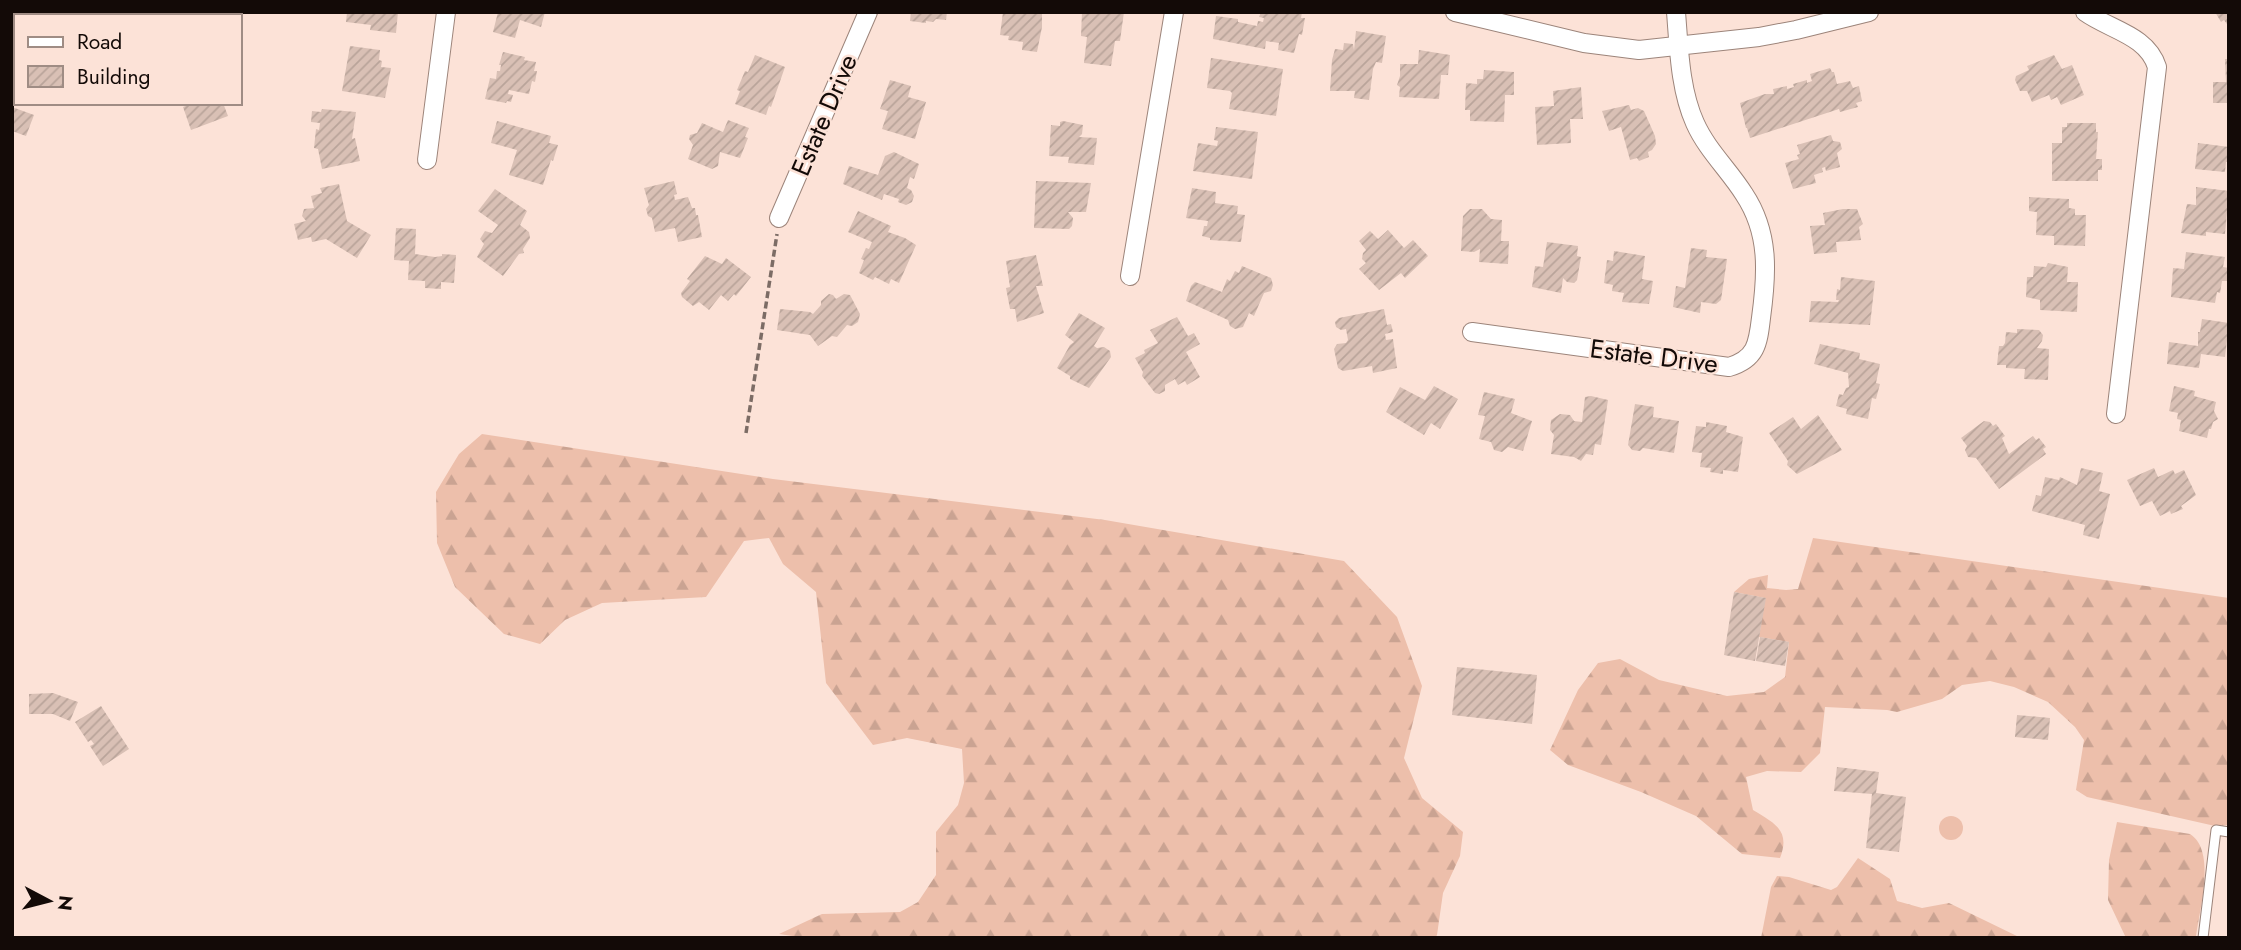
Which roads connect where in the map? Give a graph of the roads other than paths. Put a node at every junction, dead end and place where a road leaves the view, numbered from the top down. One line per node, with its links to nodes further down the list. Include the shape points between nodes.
1 (446, 12): 9 (street)
2 (869, 12): 10 (street, Estate Drive)
3 (1174, 12): 11 (street)
4 (1455, 12): 8 (street, via 1584,43 1639,50)
5 (1676, 12): 8 (street, Estate Drive)
6 (1868, 12): 8 (street, via 1759,37)
7 (2085, 12): 13 (street, via 2136,39 2154,55 2157,68)
8 (1679, 45): 12 (street, Estate Drive, via 1695,122 1745,194 1765,243 1765,292 1754,351 1728,367)
9 (427, 160)
10 (779, 218)
11 (1130, 276)
12 (1472, 332)
13 (2116, 414)
14 (2229, 832): 15 (lane, via 2216,830)
15 (2203, 938)

